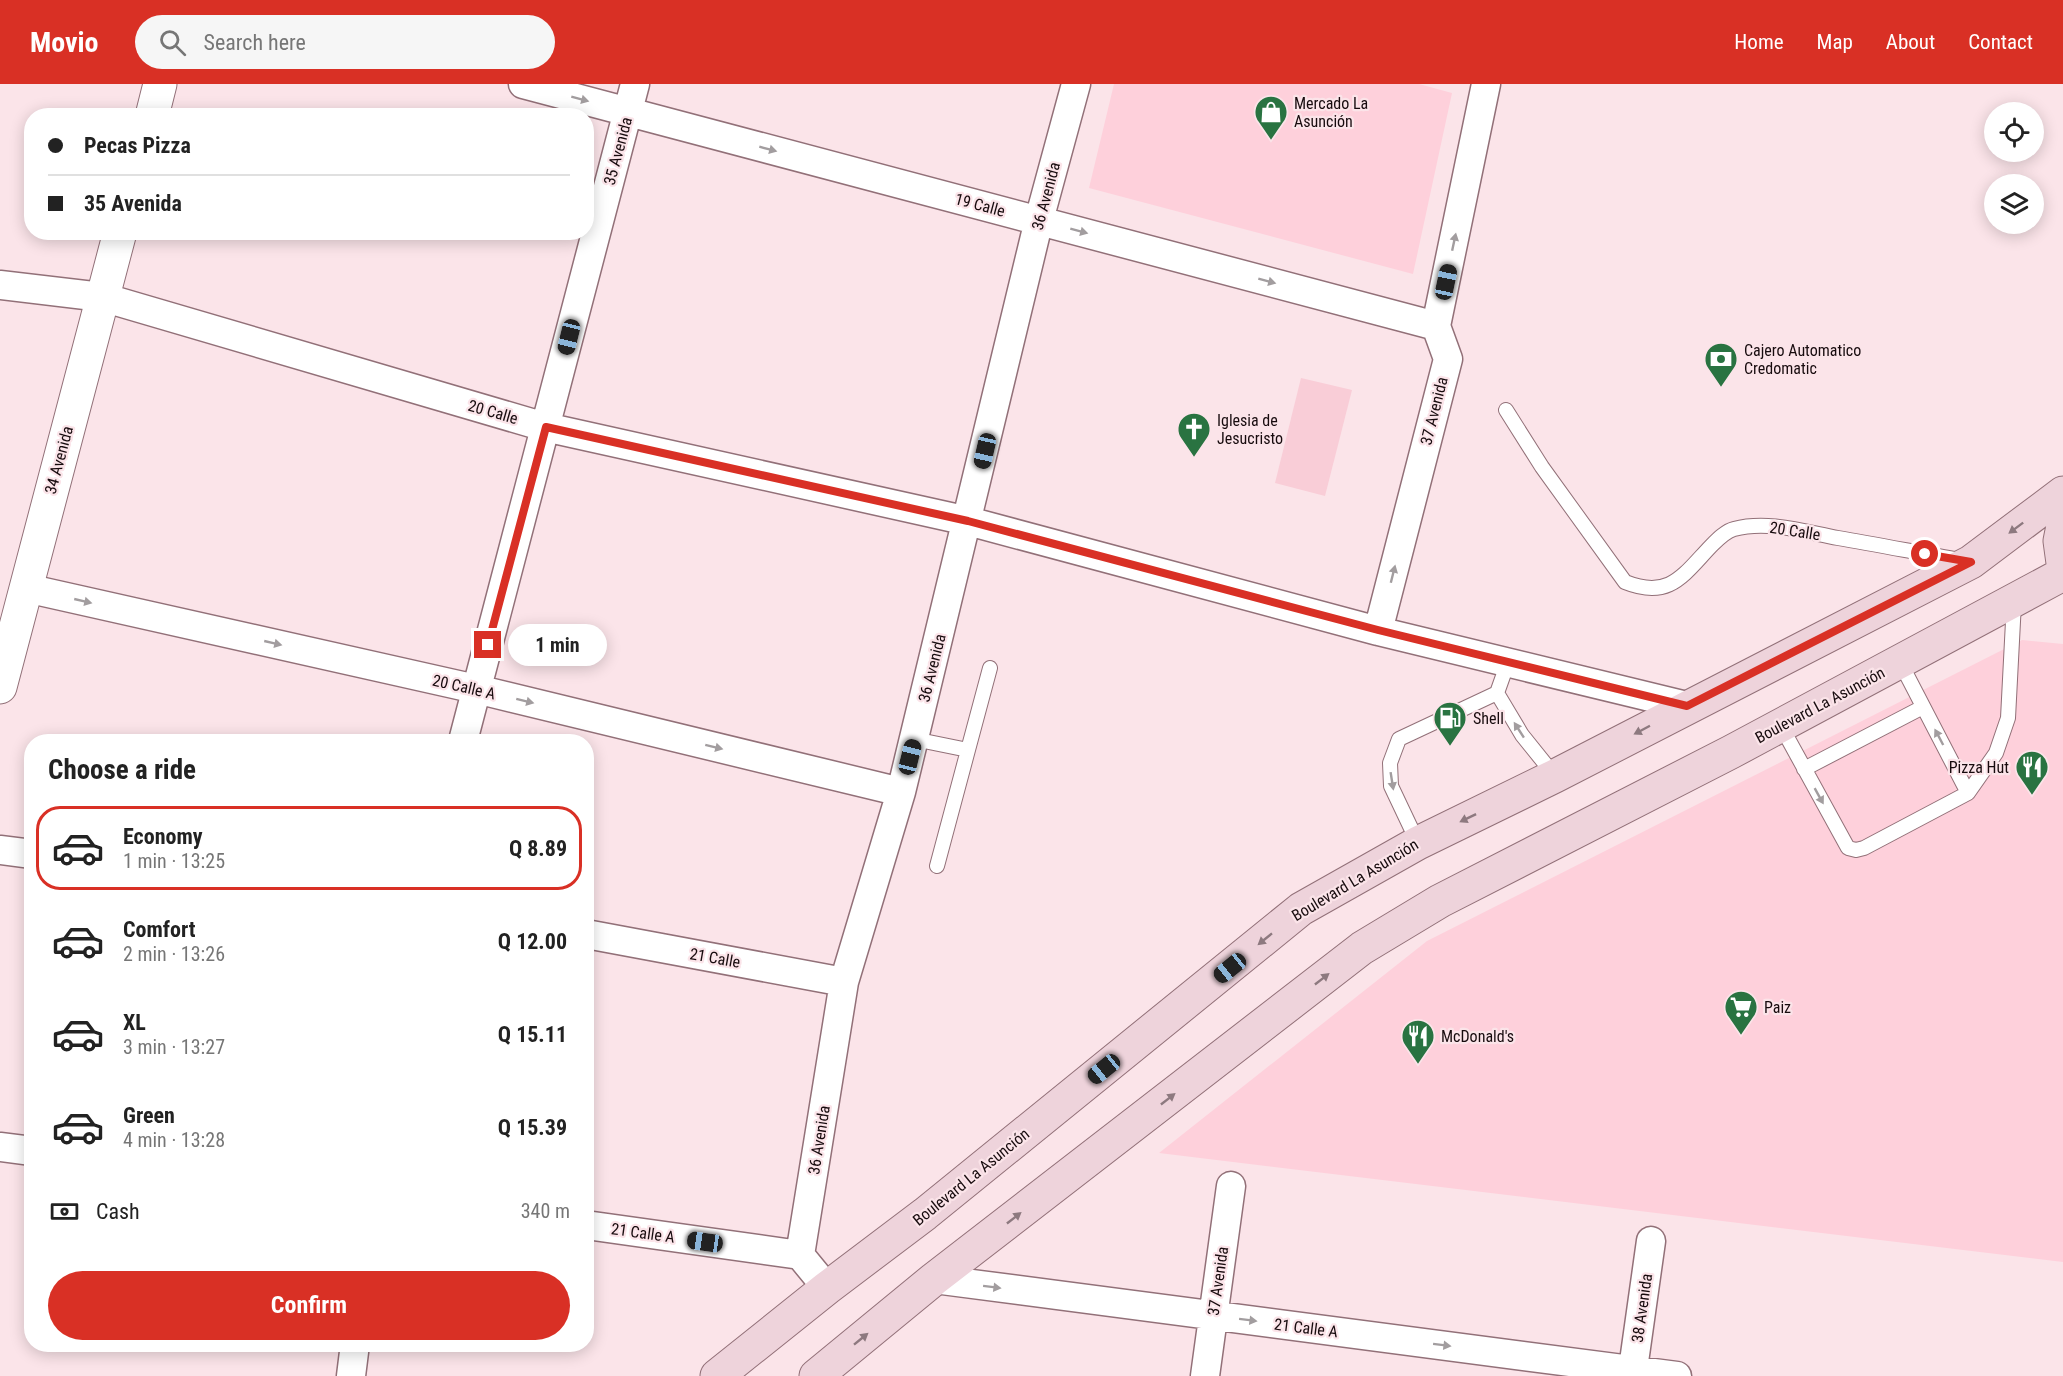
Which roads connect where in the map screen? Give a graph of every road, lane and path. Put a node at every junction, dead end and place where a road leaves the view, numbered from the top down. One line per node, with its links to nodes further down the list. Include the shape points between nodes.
1 (160, 84): 6 (street)
2 (523, 84): 7 (street, 19 Calle, one-way to 7)
3 (635, 84): 7 (street, 35 Avenida)
4 (1076, 84): 8 (street, 36 Avenida)
5 (1486, 84): 12 (street, one-way to 5)
6 (154, 108)
7 (628, 112): 8 (street, 19 Calle, one-way to 8); 14 (street, 35 Avenida)
8 (1039, 220): 12 (street, 19 Calle, one-way to 12); 16 (street, 36 Avenida)
9 (118, 240): 11 (street, 34 Avenida)
10 (0, 285): 11 (street, 20 Calle)
11 (102, 297): 14 (street, 20 Calle); 21 (street, 34 Avenida)
12 (1436, 326): 23 (street, 37 Avenida, one-way to 12, via 1448,359)
13 (1506, 410): 18 (lane, 20 Calle, via 1625,582 1640,588 1658,590 1676,582 1716,541 1731,530 1753,525)
14 (546, 427): 16 (street, 20 Calle); 28 (street, 35 Avenida)
15 (2063, 493): 18 (main road, Boulevard La Asunción, one-way to 18)
16 (968, 521): 23 (street, 20 Calle); 34 (street, 36 Avenida)
17 (2063, 526): 19 (main road)
18 (1971, 562): 30 (main road, Boulevard La Asunción)
19 (2063, 562)
20 (2063, 574): 22 (main road, Boulevard La Asunción)
21 (26, 588): 27 (street, 34 Avenida); 28 (street, 20 Calle A, one-way to 28)
22 (2014, 602): 25 (main road, Boulevard La Asunción); 39 (lane, via 2008,718 1996,753)
23 (1378, 630): 24 (street, 20 Calle)
24 (1508, 662): 29 (lane); 30 (street, 20 Calle)
25 (1900, 662): 31 (lane); 32 (main road, Boulevard La Asunción)
26 (990, 668): 35 (lane)
27 (0, 687)
28 (476, 689): 33 (street, 35 Avenida); 38 (street, 20 Calle A, one-way to 38)
29 (1497, 693): 37 (lane, one-way to 29, via 1522,735); 40 (lane, one-way to 40, via 1399,739 1390,763 1391,786)
30 (1687, 706): 37 (main road, Boulevard La Asunción, one-way to 37)
31 (1923, 707): 36 (lane); 39 (lane, one-way to 31)
32 (1780, 726): 36 (lane); 52 (main road, Boulevard La Asunción, one-way to 32, via 1362,948 1440,901)
33 (465, 734)
34 (914, 739): 35 (lane); 38 (street, 36 Avenida)
35 (968, 750): 43 (lane)
36 (1804, 769): 39 (lane, one-way to 39, via 1848,848 1856,850)
37 (1555, 776): 40 (main road, Boulevard La Asunción, one-way to 40)
38 (901, 792): 45 (street, 36 Avenida)
39 (1968, 793)
40 (1418, 843): 53 (main road, Boulevard La Asunción, one-way to 53, via 1301,909 925,1214)
41 (0, 850): 42 (street)
42 (24, 853)
43 (937, 866)
44 (594, 935): 45 (street, 21 Calle)
45 (844, 982): 51 (street, 36 Avenida)
46 (0, 1147): 47 (street)
47 (24, 1150)
48 (1232, 1186): 54 (street, 37 Avenida)
49 (594, 1226): 51 (street, 21 Calle A)
50 (1652, 1240): 56 (street, 38 Avenida)
51 (800, 1255): 53 (street)
52 (934, 1279): 54 (street, 21 Calle A, one-way to 54); 59 (main road, Boulevard La Asunción, one-way to 52)
53 (827, 1288): 58 (main road, Boulevard La Asunción)
54 (1214, 1316): 56 (street, 21 Calle A, one-way to 56); 60 (street, 37 Avenida)
55 (354, 1352): 57 (street)
56 (1633, 1373): 61 (street, 21 Calle A)
57 (351, 1376)
58 (717, 1376)
59 (816, 1376)
60 (1205, 1376)
61 (1677, 1376)

